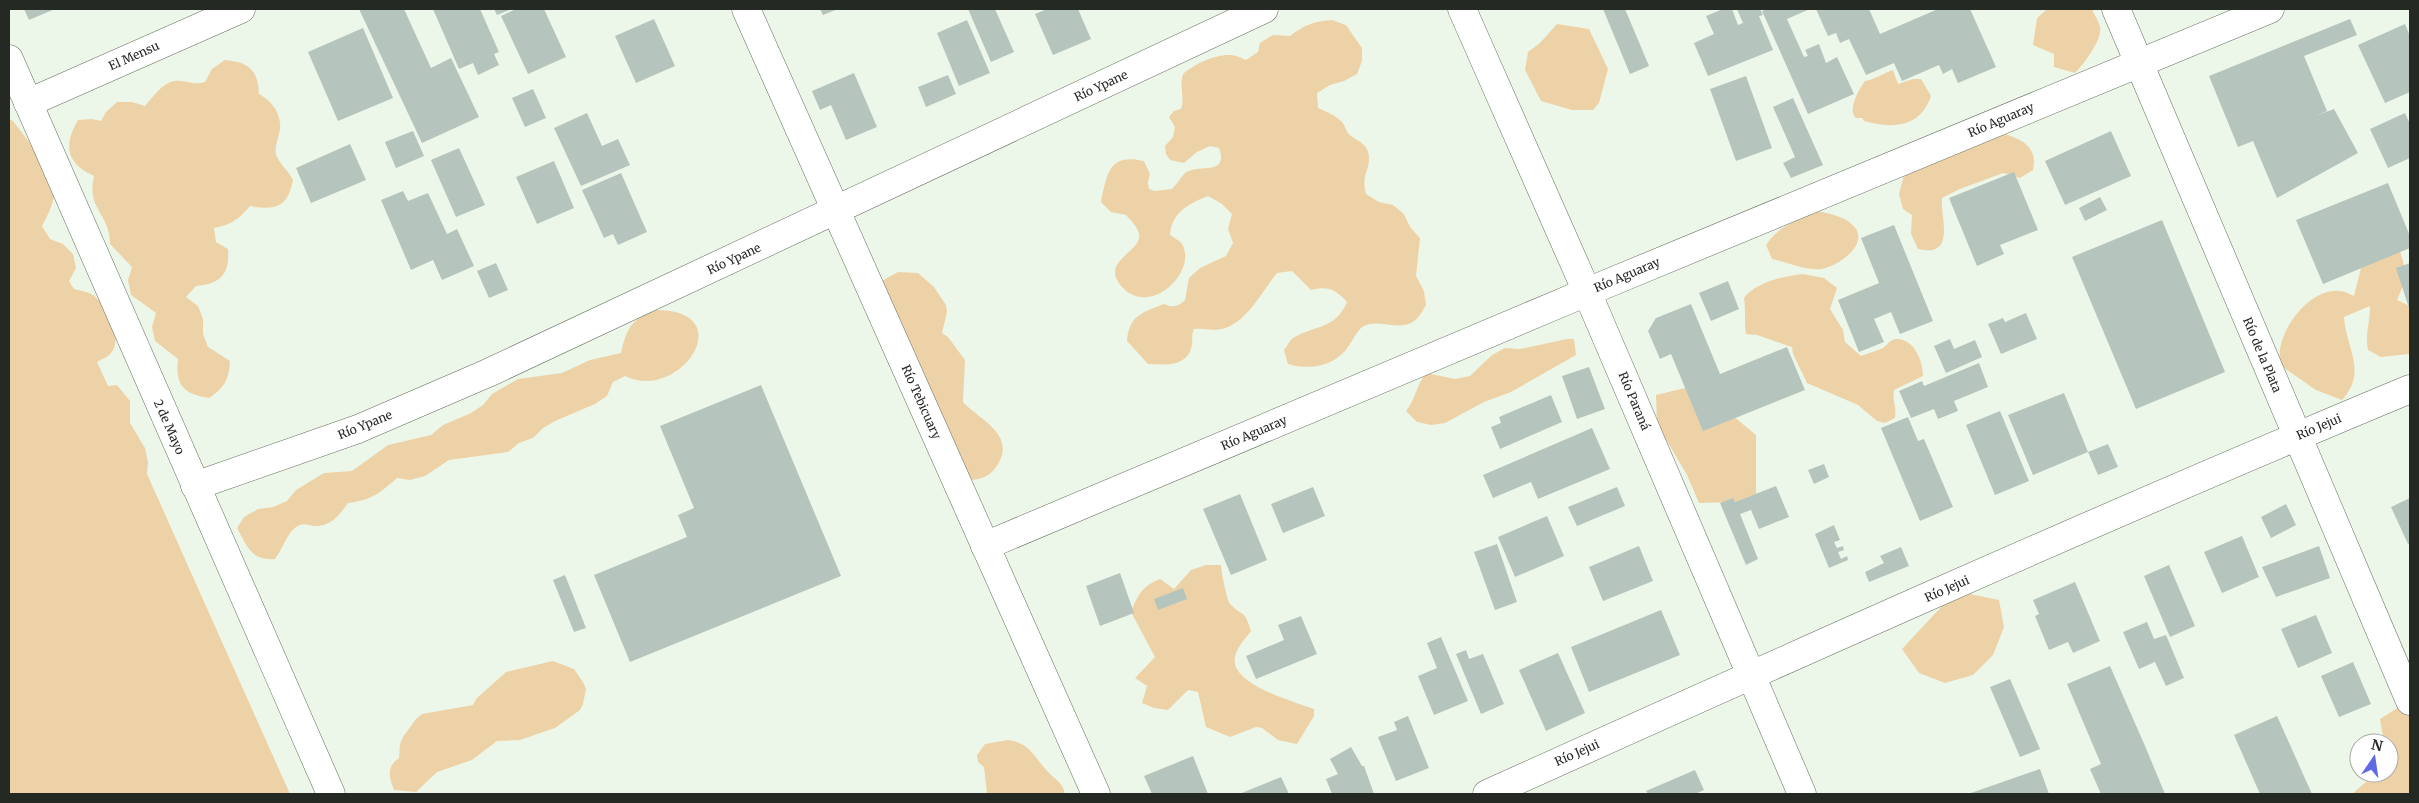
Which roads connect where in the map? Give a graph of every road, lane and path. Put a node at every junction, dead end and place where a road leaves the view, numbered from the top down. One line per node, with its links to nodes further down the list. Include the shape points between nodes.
1 (241, 9): 9 (street, El Mensu)
2 (746, 9): 10 (street, Río Tebicuary)
3 (1264, 9): 10 (street, Río Ypane)
4 (1462, 9): 11 (street, Río Paraná)
5 (2116, 9): 8 (street, Río de la Plata)
6 (2270, 9): 8 (street, Río Aguaray)
7 (9, 59): 9 (street, 2 de Mayo)
8 (2139, 63): 11 (street, Río Aguaray); 13 (street, Río de la Plata)
9 (28, 103): 14 (street, 2 de Mayo)
10 (835, 212): 14 (street, Río Ypane, via 367,426); 15 (street, Río Tebicuary)
11 (1587, 292): 15 (street, Río Aguaray); 16 (street, Río Paraná)
12 (2410, 389): 13 (street, Río Jejui)
13 (2296, 436): 16 (street, Río Jejui); 17 (street, Río de la Plata)
14 (195, 486): 18 (street, 2 de Mayo)
15 (985, 546): 19 (street, Río Tebicuary)
16 (1752, 674): 20 (street, Río Jejui); 21 (street, Río Paraná)
17 (2410, 701)
18 (330, 794)
19 (1096, 794)
20 (1487, 794)
21 (1802, 794)

